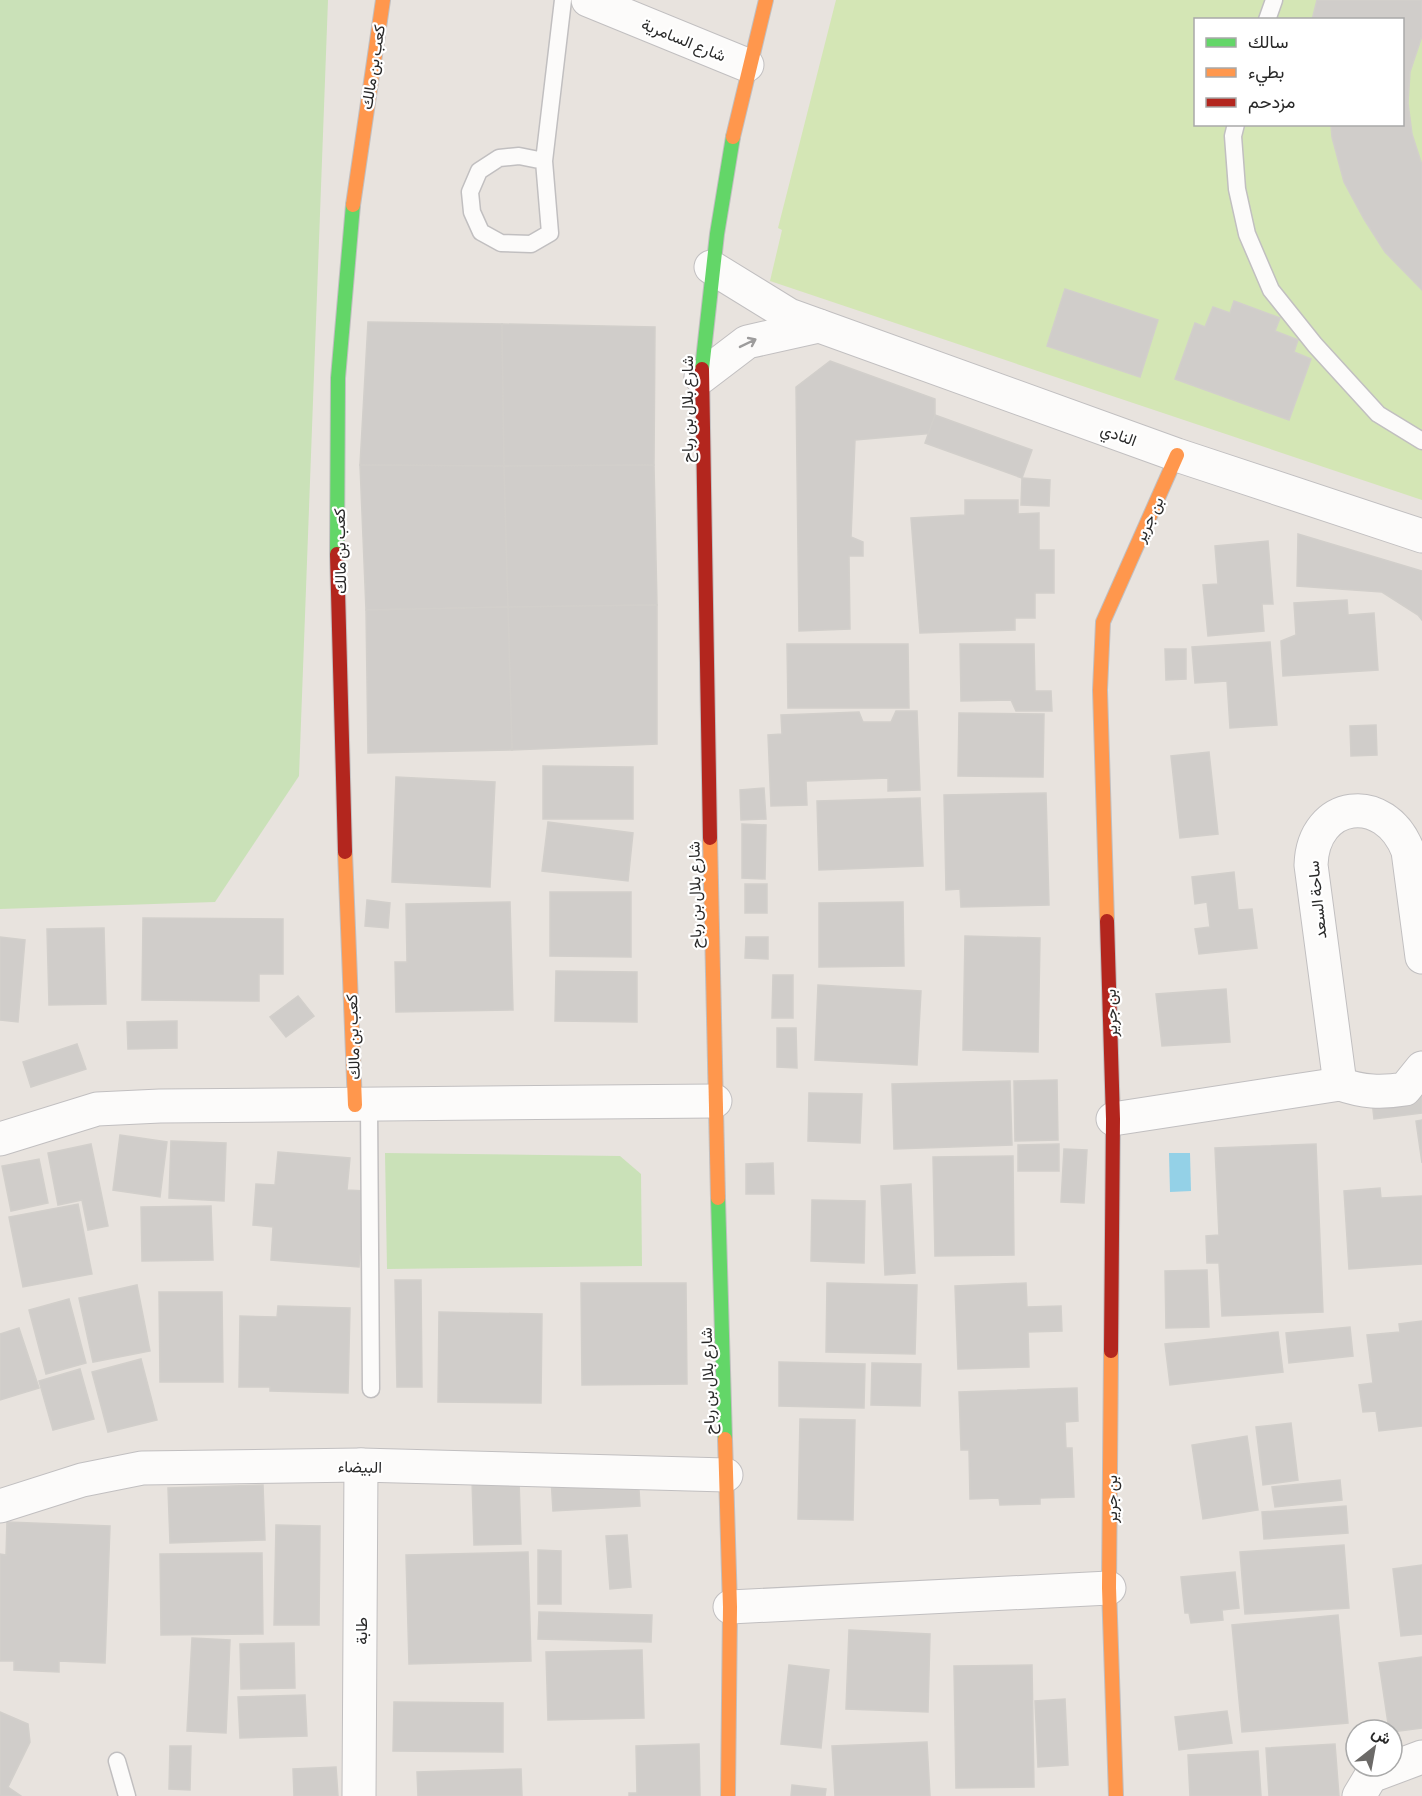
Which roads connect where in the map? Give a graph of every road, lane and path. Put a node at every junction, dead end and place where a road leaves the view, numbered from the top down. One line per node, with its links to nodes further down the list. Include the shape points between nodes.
1 (383, 0): 20 (street, كعب بن مالك, via 360,150 345,295 337,430 341,668)
2 (563, 0): 9 (lane)
3 (588, 0): 7 (street, شارع السامرية)
4 (766, 0): 7 (street, شارع بلال بن رباح)
5 (1274, 0): 6 (lane)
6 (1268, 18)
7 (747, 64): 10 (street, شارع بلال بن رباح)
8 (1236, 126): 13 (lane, via 1237,189 1247,234 1271,290 1378,414)
9 (544, 161): 9 (lane, via 519,156 499,158 479,171 470,192 472,212 481,232 501,243 531,244 550,233)
10 (711, 267): 11 (street, النادي, via 789,315); 12 (street, شارع بلال بن رباح)
11 (819, 326): 12 (street, one-way to 11, via 747,342); 14 (street, النادي)
12 (701, 377): 19 (street, شارع بلال بن رباح)
13 (1422, 441)
14 (1178, 455): 15 (street, النادي); 21 (street, بن جرير, via 1103,622 1100,690)
15 (1422, 536)
16 (1422, 957): 18 (street, ساحة السعد, via 1408,851 1402,835 1377,814 1344,813 1329,821 1311,848 1311,865)
17 (1422, 1068): 18 (street, via 1405,1089 1361,1092)
18 (1340, 1084): 21 (street)
19 (715, 1101): 20 (street); 25 (street, شارع بلال بن رباح)
20 (362, 1105): 22 (street, via 97,1109); 23 (lane)
21 (1113, 1119): 27 (street, بن جرير)
22 (0, 1139)
23 (371, 1389)
24 (361, 1465): 25 (street, البيضاء); 26 (street, البيضاء, via 142,1468 82,1480); 32 (street, طابة)
25 (726, 1475): 28 (street, شارع بلال بن رباح)
26 (0, 1506)
27 (1109, 1588): 28 (street); 34 (street, بن جرير)
28 (730, 1607): 33 (street, شارع بلال بن رباح)
29 (1422, 1757): 35 (street, via 1371,1776)
30 (117, 1761): 31 (lane)
31 (127, 1796)
32 (358, 1796)
33 (728, 1796)
34 (1116, 1796)
35 (1359, 1796)

